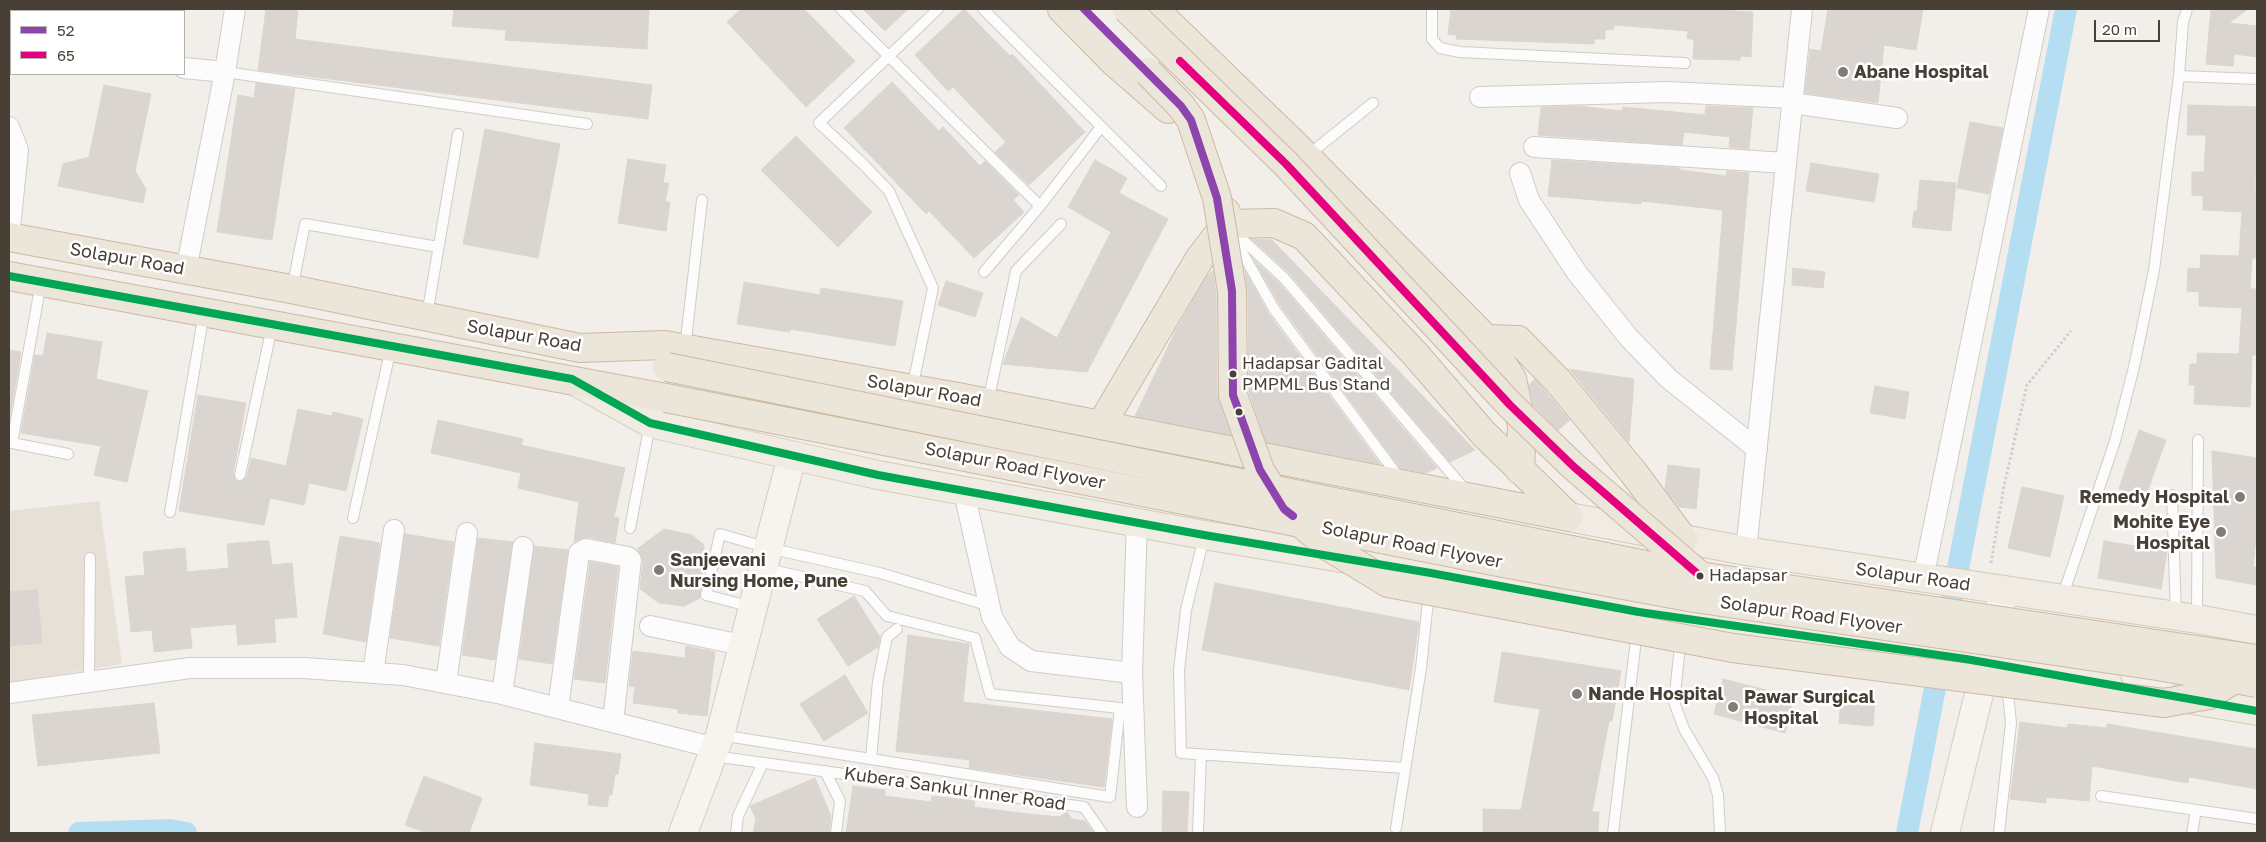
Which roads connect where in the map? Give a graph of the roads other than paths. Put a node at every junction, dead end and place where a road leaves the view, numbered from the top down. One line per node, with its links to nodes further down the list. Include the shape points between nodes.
1 (235, 9): 16 (street)
2 (841, 9): 13 (lane)
3 (938, 9): 13 (lane)
4 (983, 9): 25 (lane)
5 (1062, 9): 35 (highway, via 1114,62 1176,116 1211,158 1227,195)
6 (1084, 9): 97 (highway, bridge, via 1182,106 1191,120 1218,198 1232,292 1233,395 1260,470 1284,509 1329,547 1388,583 1733,648 2164,703 2209,695)
7 (1126, 9): 79 (highway, bridge, via 1286,164 1510,405 1573,466)
8 (1154, 9): 28 (highway)
9 (1432, 9): 14 (lane, via 1432,39 1440,48 1460,52)
10 (1802, 9): 20 (street)
11 (2039, 9): 80 (street)
12 (2187, 9): 17 (lane)
13 (890, 57): 33 (lane); 51 (lane, via 819,123 889,191 933,288)
14 (1685, 63)
15 (185, 68): 16 (street)
16 (225, 72): 23 (lane); 38 (street)
17 (2179, 76): 18 (lane); 83 (lane, via 2154,270 2134,367 2114,441)
18 (2257, 79)
19 (1480, 98): 20 (street, via 1668,92)
20 (1793, 100): 22 (street); 29 (street)
21 (1373, 103): 28 (lane)
22 (1897, 118)
23 (586, 124)
24 (9, 127): 36 (street, via 18,150)
25 (1101, 127): 31 (lane); 33 (lane)
26 (458, 134): 37 (lane)
27 (1534, 148): 29 (street)
28 (1306, 156): 46 (highway)
29 (1786, 163): 56 (street)
30 (1520, 174): 56 (street, via 1529,200 1577,273 1629,338 1669,379)
31 (1161, 186)
32 (702, 200): 49 (lane)
33 (1040, 206): 39 (lane)
34 (1061, 224): 52 (lane, via 1016,271)
35 (1226, 224): 54 (highway, via 1200,258); 59 (highway, via 1274,223 1304,236); 61 (lane, via 1274,310); 64 (lane, via 1284,278)
36 (9, 237): 38 (highway, Solapur Road)
37 (438, 247): 42 (lane, via 305,224); 44 (lane)
38 (186, 270): 42 (highway, Solapur Road)
39 (984, 272)
40 (9, 276): 41 (highway, Solapur Road)
41 (41, 282): 43 (highway, Solapur Road); 57 (lane, via 12,443)
42 (291, 289): 44 (highway, Solapur Road)
43 (204, 312): 45 (highway, Solapur Road); 65 (lane)
44 (426, 318): 48 (highway, Solapur Road)
45 (272, 325): 47 (highway, Solapur Road); 60 (lane)
46 (1486, 339): 59 (highway, via 1512,379 1522,426); 73 (highway, via 1518,340 1558,381)
47 (391, 346): 50 (highway, Solapur Road); 67 (lane)
48 (580, 348): 49 (highway, Solapur Road Flyover)
49 (676, 358): 51 (highway, Solapur Road); 79 (highway, Solapur Road Flyover, bridge)
50 (572, 380): 53 (main road, Solapur Road); 97 (highway, Solapur Road Flyover, bridge, via 1694,598)
51 (912, 389): 52 (highway, Solapur Road)
52 (988, 403): 54 (highway, Solapur Road)
53 (650, 423): 58 (main road, Solapur Road); 69 (lane)
54 (1101, 425): 61 (highway, Solapur Road)
55 (2198, 440): 87 (lane)
56 (1757, 449): 75 (street)
57 (68, 454)
58 (792, 456): 62 (main road, Solapur Road); 77 (street)
59 (1520, 470): 66 (highway)
60 (240, 475)
61 (1406, 486): 64 (highway, Solapur Road)
62 (964, 492): 68 (main road, Solapur Road); 84 (street)
63 (2172, 495): 87 (lane)
64 (1473, 499): 66 (highway, Solapur Road)
65 (170, 512)
66 (1569, 517): 73 (main road, Solapur Road); 82 (highway)
67 (353, 518)
68 (1137, 522): 72 (main road, Solapur Road); 95 (street)
69 (630, 528)
70 (394, 530): 96 (street)
71 (467, 533): 99 (street)
72 (1204, 535): 78 (main road, Solapur Road); 106 (lane, via 1186,610 1180,670 1181,753)
73 (1683, 539): 75 (main road, Solapur Road)
74 (523, 547): 101 (street)
75 (1746, 551): 80 (main road, Solapur Road)
76 (90, 558): 98 (lane)
77 (765, 558): 84 (lane, via 880,573); 85 (street); 85 (lane, via 720,534 706,595); 107 (lane, via 865,590 888,616 975,638 990,694 1120,708 1110,797)
78 (1431, 573): 82 (main road, Solapur Road); 109 (lane, via 1421,668)
79 (1700, 576): 93 (highway, Solapur Road Flyover, bridge)
80 (1931, 580): 81 (main road, Solapur Road)
81 (1988, 588): 83 (main road, Solapur Road); 94 (street)
82 (1551, 596): 86 (main road, Solapur Road)
83 (2062, 599): 87 (main road, Solapur Road)
84 (990, 606): 95 (street, via 992,617 1010,647 1031,661)
85 (752, 607): 92 (street)
86 (1639, 612): 88 (main road, Solapur Road); 121 (lane)
87 (2187, 617): 91 (main road, Solapur Road)
88 (1684, 620): 94 (main road, Solapur Road); 122 (lane, via 1674,702 1684,728 1713,778 1718,795)
89 (650, 626): 92 (street)
90 (897, 630): 107 (lane, via 887,637 885,646)
91 (2257, 630)
92 (742, 645): 105 (street)
93 (2257, 659)
94 (1986, 662): 103 (main road, Solapur Road); 123 (street); 124 (lane, via 2011,723)
95 (1132, 672): 112 (street)
96 (373, 673): 98 (street, via 304,668 190,668); 99 (street)
97 (2247, 680)
98 (89, 682): 100 (street)
99 (446, 683): 101 (street)
100 (9, 693)
101 (502, 694): 102 (street)
102 (558, 708): 104 (street); 104 (street, via 579,553 586,549 628,556 631,560)
103 (2257, 711)
104 (613, 722): 105 (street)
105 (716, 746): 107 (lane); 108 (lane, Kubera Sankul Inner Road); 116 (street)
106 (1201, 755): 109 (lane); 120 (lane)
107 (870, 759)
108 (763, 763): 110 (lane, Kubera Sankul Inner Road); 117 (lane, via 738,816)
109 (1405, 768): 115 (lane)
110 (824, 771): 118 (lane, Kubera Sankul Inner Road, via 840,801); 119 (lane, Kubera Sankul Inner Road, via 1084,807)
111 (2101, 796): 113 (lane)
112 (1137, 807)
113 (2196, 810): 114 (lane); 125 (lane)
114 (2257, 819)
115 (1396, 828)
116 (684, 833)
117 (736, 833)
118 (836, 833)
119 (1102, 833)
120 (1198, 833)
121 (1613, 833)
122 (1720, 833)
123 (1945, 833)
124 (1998, 833)
125 (2192, 833)

